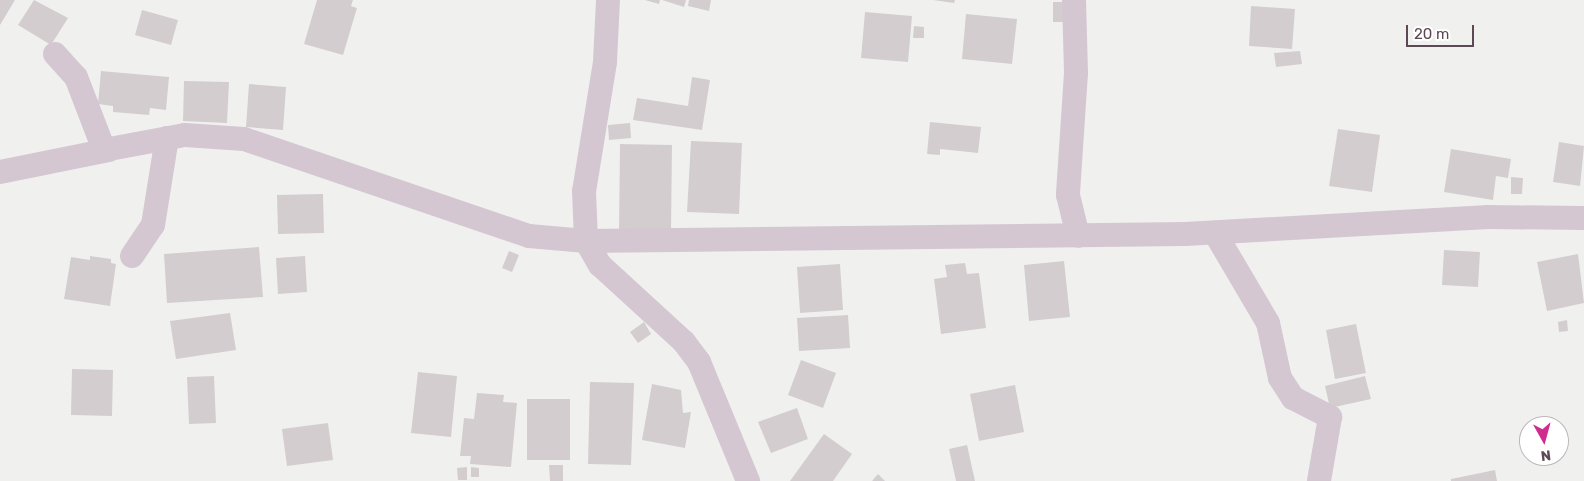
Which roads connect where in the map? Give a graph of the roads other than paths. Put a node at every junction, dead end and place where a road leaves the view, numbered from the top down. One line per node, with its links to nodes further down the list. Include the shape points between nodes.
1 (608, 0): 10 (street, via 605,62 584,191)
2 (1074, 0): 9 (street, via 1076,72 1068,195)
3 (55, 54): 5 (street, via 76,77 104,150)
4 (168, 138): 5 (street); 10 (street, via 185,135 244,139 498,229); 11 (street, via 153,224)
5 (109, 150): 6 (street)
6 (0, 172)
7 (1584, 218): 8 (street, via 1489,217)
8 (1215, 233): 9 (street); 13 (street, via 1268,323 1280,378 1293,398 1330,417)
9 (1078, 236): 10 (street)
10 (586, 241): 12 (street, via 600,265 684,342 699,362)
11 (132, 256)
12 (748, 481)
13 (1319, 481)

